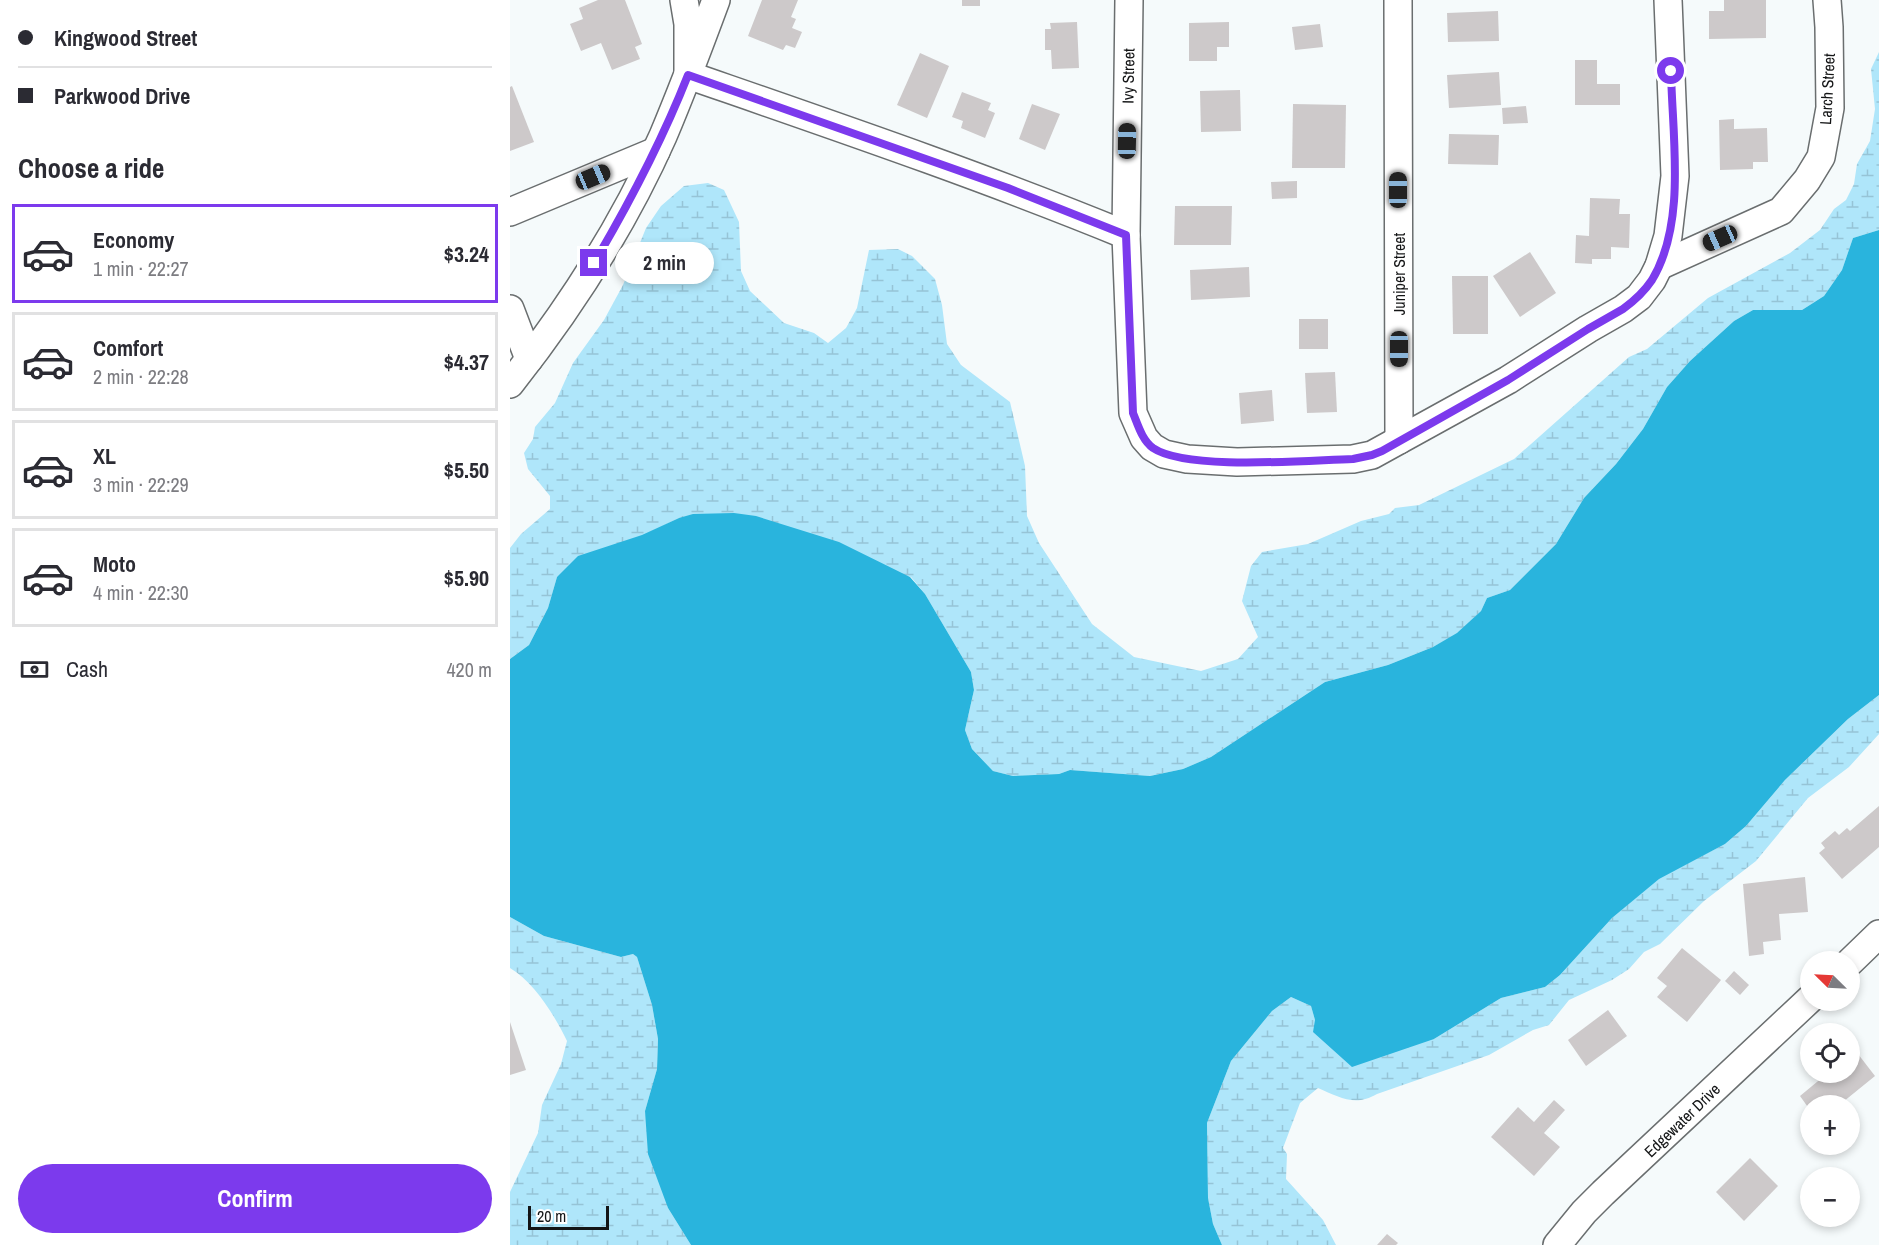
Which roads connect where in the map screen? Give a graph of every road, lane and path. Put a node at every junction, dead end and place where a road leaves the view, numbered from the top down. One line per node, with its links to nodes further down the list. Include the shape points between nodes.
1 (684, 0): 7 (street)
2 (716, 0): 7 (street)
3 (1129, 0): 10 (street, Ivy Street)
4 (1398, 0): 15 (street, Juniper Street)
5 (1668, 0): 11 (street, via 1675,176 1671,219)
6 (1827, 0): 11 (street, Larch Street, via 1830,108 1816,165 1781,211)
7 (688, 75): 8 (street); 10 (street, via 1008,188)
8 (656, 151): 9 (street); 13 (street, via 594,263)
9 (510, 212)
10 (1126, 235): 15 (street, Ivy Street, via 1133,413 1152,447 1175,457 1237,462 1353,459 1372,455)
11 (1659, 266): 15 (street, via 1639,297 1623,309 1508,380)
12 (510, 309): 13 (street)
13 (529, 359): 14 (street)
14 (510, 384)
15 (1399, 440)
16 (1879, 934): 17 (street)
17 (1860, 952)
18 (1800, 1008): 19 (street, Edgewater Drive, via 1603,1193)
19 (1557, 1245)

